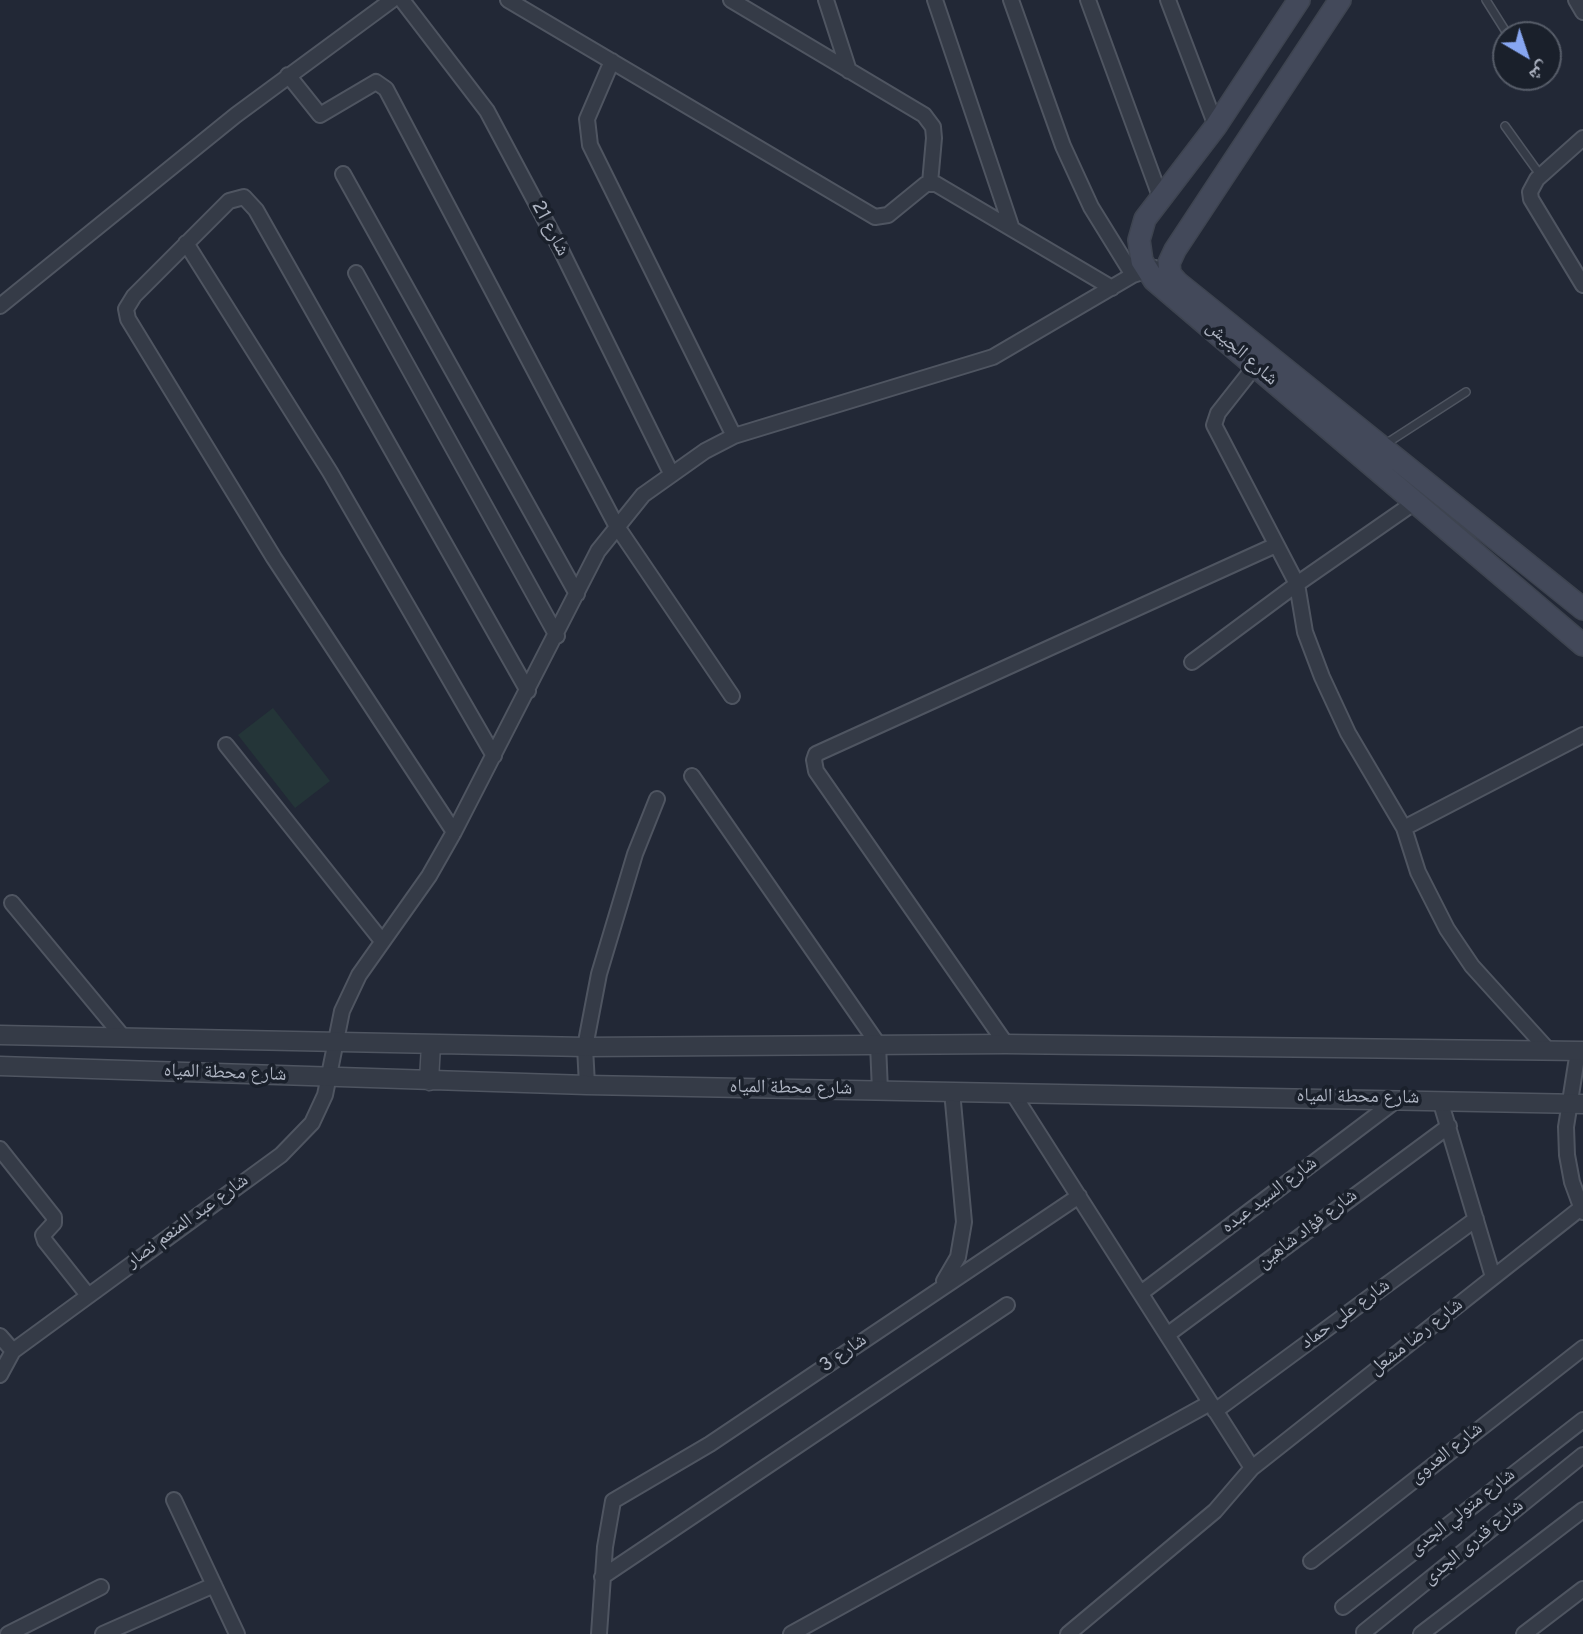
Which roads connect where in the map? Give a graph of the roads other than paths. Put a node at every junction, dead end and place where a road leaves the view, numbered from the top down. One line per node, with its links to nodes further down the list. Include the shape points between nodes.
1 (392, 0): 18 (street)
2 (402, 0): 38 (street, شارع 21, via 487,111)
3 (508, 0): 16 (street)
4 (826, 0): 17 (street)
5 (935, 0): 26 (street)
6 (1011, 0): 30 (street, via 1062,146 1091,207)
7 (1088, 0): 25 (street)
8 (1168, 0): 19 (street)
9 (1299, 0): 19 (main road)
10 (1340, 0): 28 (main road)
11 (1486, 0): 15 (lane)
12 (1576, 0): 14 (street)
13 (737, 2): 17 (street)
14 (1583, 12)
15 (1499, 21)
16 (612, 61): 24 (street, via 875,217 888,215); 36 (street, via 587,120 590,145)
17 (849, 71): 24 (street, via 930,121 934,138)
18 (288, 75): 33 (street); 40 (street, via 320,116 376,82 386,89)
19 (1216, 126): 25 (main road)
20 (1505, 126): 23 (lane)
21 (1583, 138): 23 (street)
22 (343, 174): 45 (street)
23 (1541, 176): 31 (street, via 1532,185 1531,200)
24 (930, 183): 26 (street)
25 (1161, 199): 30 (main road, via 1145,219 1139,240)
26 (1011, 226): 32 (street)
27 (186, 243): 50 (street, via 229,201 238,196 252,204); 54 (street, via 330,472); 58 (street, via 128,304 130,324 274,558)
28 (1169, 263): 30 (street, شارع عبد المنعم نصار); 37 (main road, شارع الجيش, via 1177,282)
29 (356, 273): 47 (street)
30 (1140, 273): 32 (street, شارع عبد المنعم نصار); 34 (main road, شارع الجيش)
31 (1583, 285)
32 (1112, 288): 36 (street, شارع عبد المنعم نصار, via 993,357)
33 (0, 306)
34 (1255, 366): 39 (main road, شارع الجيش); 42 (street, via 1214,423)
35 (1466, 393): 37 (lane)
36 (734, 436): 38 (street, شارع عبد المنعم نصار)
37 (1383, 446): 41 (main road, شارع الجيش)
38 (671, 473): 40 (street, شارع عبد المنعم نصار)
39 (1415, 502): 43 (main road, شارع الجيش); 44 (street)
40 (616, 525): 45 (street, شارع عبد المنعم نصار); 51 (street)
41 (1490, 531): 43 (main road); 46 (main road, شارع الجيش)
42 (1276, 545): 44 (street); 66 (street, via 816,754 816,771)
43 (1474, 552): 48 (main road, شارع الجيش)
44 (1297, 584): 49 (street); 57 (street, via 1306,632 1322,677 1348,733)
45 (577, 594): 47 (street, شارع عبد المنعم نصار)
46 (1583, 608)
47 (557, 636): 50 (street, شارع عبد المنعم نصار)
48 (1583, 645)
49 (1192, 662)
50 (528, 691): 54 (street, شارع عبد المنعم نصار)
51 (732, 696)
52 (1583, 735): 57 (street)
53 (226, 745): 60 (street)
54 (494, 756): 58 (street, شارع عبد المنعم نصار)
55 (692, 776): 65 (street)
56 (657, 799): 67 (street, via 635,853 599,974)
57 (1404, 828): 68 (street, via 1418,872 1447,929 1472,966)
58 (454, 832): 60 (street, شارع عبد المنعم نصار)
59 (12, 904): 62 (street)
60 (382, 941): 63 (street, شارع عبد المنعم نصار, via 351,991)
61 (0, 1035): 62 (street, شارع محطة المياه)
62 (124, 1038): 63 (street, شارع محطة المياه)
63 (334, 1042): 64 (street, شارع محطة المياه); 71 (street, شارع عبد المنعم نصار)
64 (431, 1044): 67 (street, شارع محطة المياه); 72 (street)
65 (878, 1044): 66 (street, شارع محطة المياه); 67 (street, شارع محطة المياه); 74 (street)
66 (1006, 1044): 68 (street, شارع محطة المياه)
67 (585, 1047): 73 (street)
68 (1549, 1051): 69 (street, شارع محطة المياه)
69 (1580, 1051): 79 (street)
70 (0, 1066): 71 (street, شارع محطة المياه)
71 (327, 1078): 72 (street, شارع محطة المياه); 88 (street, شارع عبد المنعم نصار, via 321,1108 290,1146)
72 (429, 1081): 73 (street, شارع محطة المياه)
73 (587, 1085): 74 (street, شارع محطة المياه)
74 (880, 1091): 75 (street, شارع محطة المياه)
75 (952, 1091): 76 (street, شارع محطة المياه); 86 (street, via 964,1222 958,1257 947,1278)
76 (1012, 1092): 77 (street, شارع محطة المياه); 82 (street)
77 (1398, 1099): 78 (street, شارع محطة المياه); 87 (street, شارع السيد عبده)
78 (1440, 1100): 79 (street, شارع محطة المياه); 80 (street)
79 (1577, 1104): 83 (street, via 1567,1155)
80 (1449, 1126): 84 (street); 90 (street, شارع فؤاد شاهين)
81 (0, 1149): 88 (street, via 54,1217 43,1235 45,1241)
82 (1079, 1196): 86 (street, شارع 3); 87 (street)
83 (1582, 1210): 85 (street, شارع رضا مشعل)
84 (1476, 1219): 85 (street); 95 (street, شارع على حماد)
85 (1493, 1277): 98 (street, شارع رضا مشعل)
86 (931, 1293): 102 (street, شارع 3, via 710,1444 616,1499 609,1510)
87 (1141, 1293): 90 (street)
88 (88, 1294): 93 (street, شارع عبد المنعم نصار)
89 (1007, 1305): 102 (street)
90 (1167, 1335): 95 (street)
91 (0, 1336): 93 (street)
92 (1583, 1348): 101 (street, شارع العدوى)
93 (13, 1351): 94 (street, شارع عبد المنعم نصار)
94 (0, 1375)
95 (1213, 1407): 98 (street); 112 (street, شارع على حماد)
96 (1583, 1420): 106 (street, شارع متولي الجدى)
97 (1583, 1455): 107 (street, شارع قدرى الجدى)
98 (1252, 1468): 113 (street, شارع رضا مشعل, via 1215,1511)
99 (174, 1500): 103 (street)
100 (1583, 1510): 114 (street)
101 (1311, 1561)
102 (601, 1577): 111 (street)
103 (214, 1585): 109 (street); 110 (street)
104 (102, 1587): 108 (street)
105 (1583, 1590): 115 (street)
106 (1343, 1607)
107 (1364, 1632)
108 (8, 1634)
109 (103, 1634)
110 (237, 1634)
111 (599, 1634)
112 (791, 1634)
113 (1068, 1634)
114 (1421, 1634)
115 (1524, 1634)

